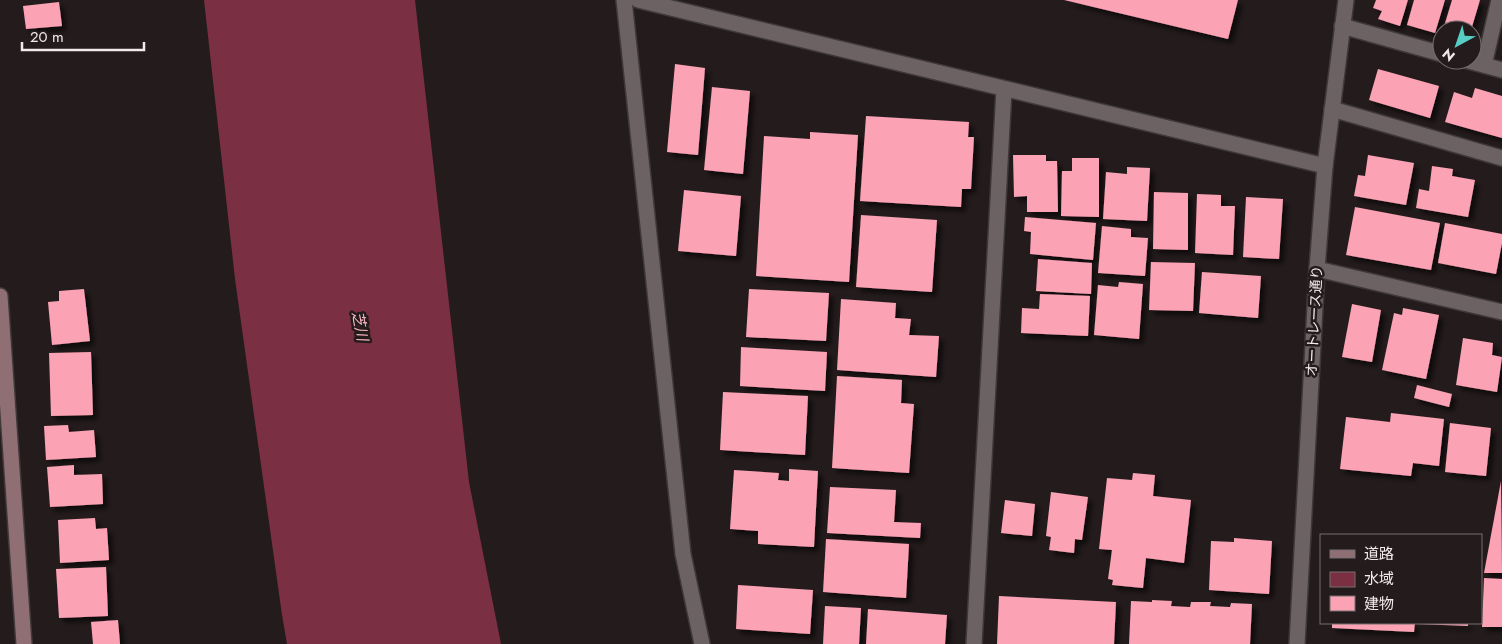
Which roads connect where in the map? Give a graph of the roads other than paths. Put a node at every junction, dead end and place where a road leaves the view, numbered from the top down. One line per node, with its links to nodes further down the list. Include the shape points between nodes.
1 (624, 0): 17 (street, via 683,554)
2 (638, 0): 9 (street)
3 (1346, 0): 5 (street, オートレース通り)
4 (1499, 0): 7 (street)
5 (1342, 26): 6 (street); 10 (street, オートレース通り)
6 (1432, 51)
7 (1484, 65): 8 (street)
8 (1502, 70)
9 (1004, 88): 12 (street); 18 (street)
10 (1332, 110): 11 (street); 12 (street, オートレース通り)
11 (1502, 158)
12 (1324, 166): 13 (street, オートレース通り)
13 (1317, 269): 15 (street); 19 (street, オートレース通り)
14 (0, 296): 16 (street)
15 (1502, 312)
16 (22, 644)
17 (702, 644)
18 (974, 644)
19 (1297, 644)

